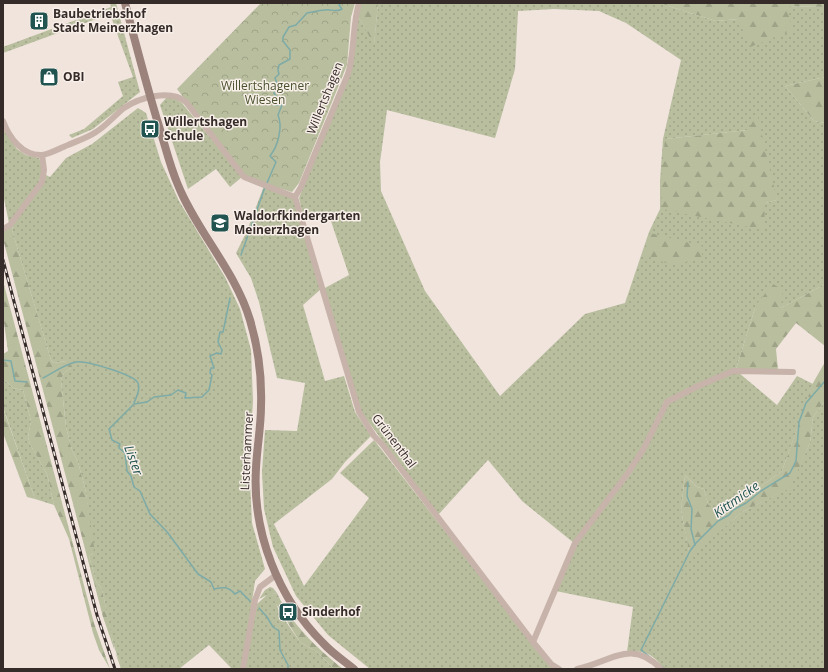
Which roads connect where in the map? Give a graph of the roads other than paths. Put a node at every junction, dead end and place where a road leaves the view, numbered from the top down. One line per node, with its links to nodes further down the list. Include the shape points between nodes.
1 (125, 3): 3 (main road, Listerhammer)
2 (360, 3): 6 (street, Willertshagen, via 356,16 353,57 348,74)
3 (151, 98): 5 (street, via 129,105 90,136); 6 (street, via 165,94 180,97 244,177); 9 (main road, Listerhammer, via 177,184 187,206 238,291 250,318 261,375 256,470 257,503 264,541)
4 (3, 121): 5 (street, via 8,133 23,150)
5 (42, 155): 7 (street, via 42,182 10,225)
6 (295, 197): 10 (street, Grünenthal, via 359,412 374,436)
7 (3, 229)
8 (793, 372): 10 (street, via 733,371 667,402 628,473 575,543)
9 (276, 575): 11 (street, via 260,587); 12 (main road, Listerhammer, via 294,608 309,628 323,644)
10 (533, 642): 13 (street, Grünenthal, via 551,664)
11 (243, 669)
12 (354, 669)
13 (559, 669)
14 (577, 669): 15 (street, via 625,652 639,653)
15 (661, 669)

